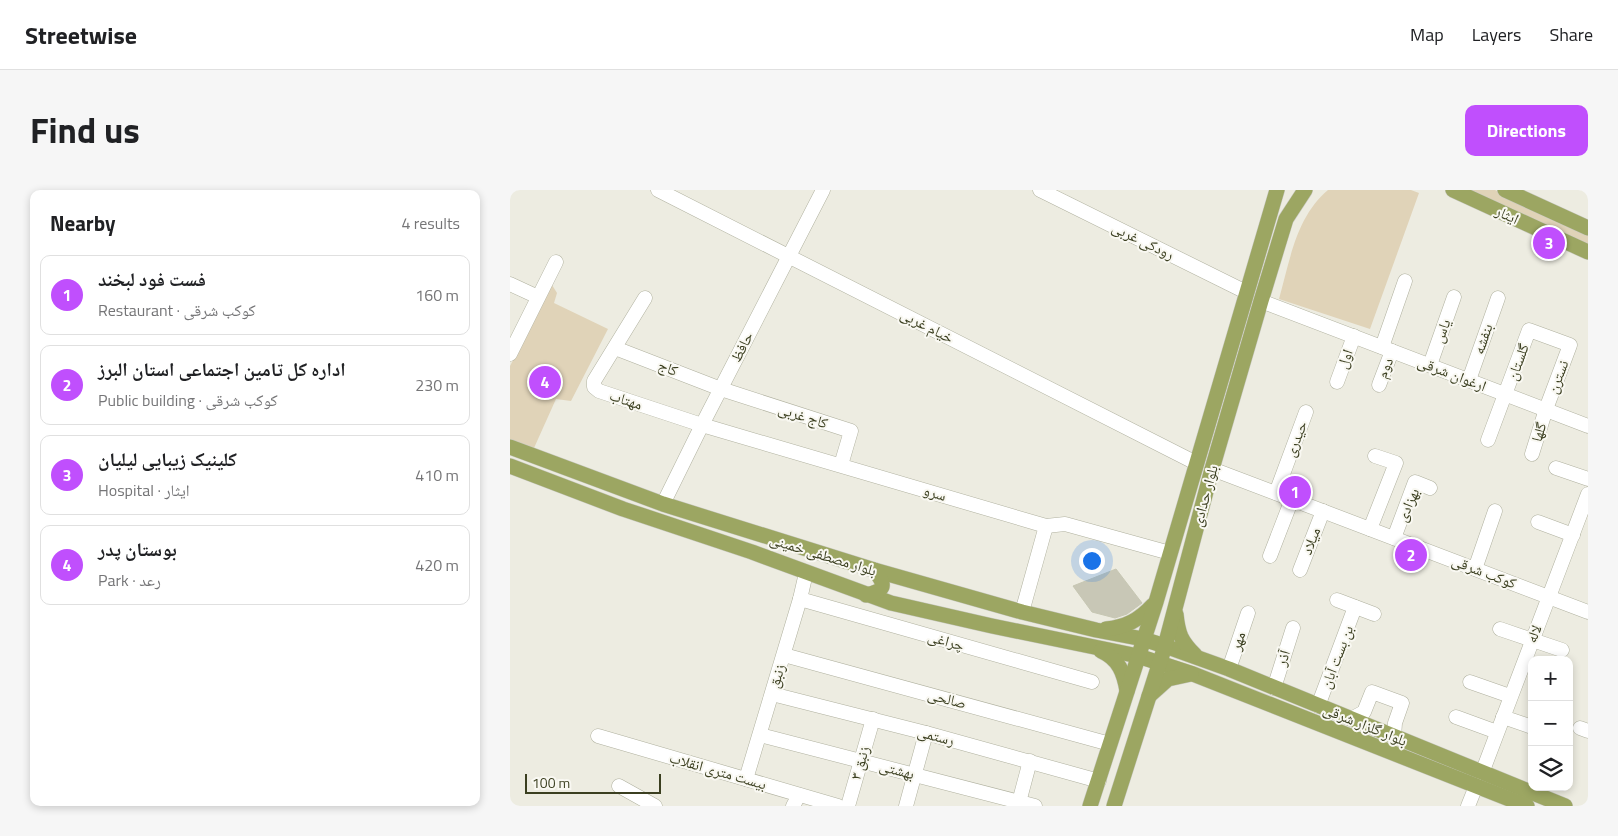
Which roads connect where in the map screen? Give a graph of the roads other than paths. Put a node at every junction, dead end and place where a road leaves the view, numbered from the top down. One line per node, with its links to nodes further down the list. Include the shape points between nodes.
1 (658, 190): 10 (street, خیام غربی)
2 (823, 190): 10 (street, حافظ)
3 (1040, 190): 14 (street, رودکی غربی)
4 (1277, 190): 14 (main road, بلوار حدادی)
5 (1305, 190): 19 (main road, بلوار حدادی, via 1286,219)
6 (1453, 190): 9 (main road, ایثار)
7 (1510, 191): 8 (main road, ایثار)
8 (1588, 228)
9 (1588, 252)
10 (789, 256): 29 (street, حافظ); 39 (street, خیام غربی)
11 (556, 262): 15 (street)
12 (1405, 281): 23 (street)
13 (510, 284): 15 (street)
14 (1246, 292): 39 (main road, بلوار حدادی)
15 (538, 297): 24 (street)
16 (1454, 297): 25 (street, یاس)
17 (645, 298): 22 (street, مهتاب)
18 (1498, 298): 26 (street, بنفشه)
19 (1261, 301): 20 (street, ارغوان شرقی); 43 (main road, بلوار حدادی)
20 (1354, 336): 23 (street, ارغوان شرقی); 27 (street, اول)
21 (1570, 344): 30 (street, گلستان, via 1529,330); 31 (street, نسترن)
22 (615, 348): 29 (street, کاج); 33 (street, مهتاب, via 594,381 594,387)
23 (1387, 349): 25 (street, ارغوان شرقی); 28 (street, دوم)
24 (510, 354)
25 (1430, 365): 26 (street, ارغوان شرقی)
26 (1469, 380): 30 (street, ارغوان شرقی)
27 (1337, 382)
28 (1379, 385)
29 (721, 389): 33 (street, حافظ); 40 (street, کاج غربی, via 851,432)
30 (1506, 394): 31 (street, ارغوان شرقی); 35 (street, گلستان)
31 (1546, 410): 34 (street, ارغوان شرقی); 37 (street, گلها)
32 (1306, 412): 46 (street, حیدری)
33 (702, 425): 40 (street, سرو); 49 (street, حافظ)
34 (1588, 426)
35 (1488, 440)
36 (510, 447): 49 (main road, بلوار مصطفی خمینی)
37 (1532, 454)
38 (1375, 456): 54 (street, via 1396,463)
39 (1196, 463): 57 (main road, بلوار حدادی)
40 (841, 465): 53 (street, سرو)
41 (510, 466): 62 (main road, بلوار مصطفی خمینی)
42 (1556, 468): 44 (street)
43 (1212, 469): 46 (street, کوکب شرقی); 70 (main road, بلوار حدادی)
44 (1588, 480)
45 (1430, 488): 56 (street, بهزادی, via 1415,482)
46 (1276, 493): 48 (street, کوکب شرقی)
47 (1588, 494): 55 (street, لاله)
48 (1292, 499): 50 (street, کوکب شرقی); 58 (street)
49 (662, 504): 60 (main road, بلوار مصطفی خمینی)
50 (1322, 511): 54 (street, کوکب شرقی); 61 (street, میلاد)
51 (1495, 511): 59 (street)
52 (1538, 522): 55 (street)
53 (1046, 526): 57 (street, سرو, via 1064,524); 72 (street)
54 (1370, 529): 56 (street, کوکب شرقی)
55 (1579, 530): 65 (street, لاله)
56 (1394, 538): 59 (street, کوکب شرقی)
57 (1170, 553): 68 (main road, بلوار حدادی)
58 (1270, 556)
59 (1475, 569): 65 (street, کوکب شرقی)
60 (874, 570): 63 (main road, بلوار مصطفی خمینی); 64 (main road, via 881,578 882,588 878,593)
61 (1300, 570)
62 (806, 573): 64 (main road, بلوار مصطفی خمینی); 66 (street, زنبق)
63 (925, 585): 71 (main road, via 912,587 908,594 913,606); 72 (main road, بلوار مصطفی خمینی)
64 (866, 595): 71 (main road, بلوار مصطفی خمینی)
65 (1549, 597): 73 (street, کوکب شرقی); 80 (street, لاله)
66 (800, 599): 84 (street, زنبق); 90 (street, چراغی)
67 (1337, 600): 69 (street)
68 (1156, 602): 78 (main road, via 1127,625); 79 (main road, بلوار حدادی)
69 (1356, 607): 75 (street); 97 (street, بن بست آبان)
70 (1176, 609): 82 (main road, بلوار حدادی); 86 (main road, via 1181,640)
71 (919, 610): 81 (main road, بلوار مصطفی خمینی)
72 (1022, 612): 78 (main road, بلوار مصطفی خمینی)
73 (1588, 612)
74 (1248, 614): 88 (street, مهر)
75 (1374, 614)
76 (1292, 628): 92 (street, آذر)
77 (1500, 629): 80 (street)
78 (1096, 630): 79 (main road, بلوار مصطفی خمینی)
79 (1143, 639): 82 (main road, بلوار مصطفی خمینی); 85 (main road, بلوار حدادی)
80 (1531, 640): 83 (street); 95 (street, لاله)
81 (1091, 646): 85 (main road, بلوار مصطفی خمینی); 93 (main road, via 1118,663)
82 (1165, 646): 86 (main road, بلوار گلزار شرقی); 87 (main road, بلوار حدادی)
83 (1562, 650)
84 (784, 655): 94 (street, زنبق); 108 (street, صالحی)
85 (1138, 656): 87 (main road, بلوار مصطفی خمینی); 93 (main road, بلوار حدادی)
86 (1198, 658): 88 (main road, بلوار گلزار شرقی)
87 (1160, 663): 89 (main road, بلوار گلزار شرقی); 96 (main road, بلوار حدادی)
88 (1229, 669): 92 (main road, بلوار گلزار شرقی)
89 (1193, 674): 96 (main road, via 1168,679); 113 (main road, بلوار گلزار شرقی)
90 (1092, 682)
91 (1470, 682): 95 (street)
92 (1274, 688): 97 (main road, بلوار گلزار شرقی)
93 (1127, 692): 108 (main road, بلوار حدادی)
94 (772, 694): 100 (street, رستمی); 105 (street, زنبق)
95 (1510, 696): 99 (street, لاله)
96 (1148, 697): 124 (main road, بلوار حدادی)
97 (1318, 706): 101 (main road, بلوار گلزار شرقی)
98 (1456, 717): 103 (street)
99 (1503, 717): 102 (street); 103 (street, لاله)
100 (873, 719): 104 (street, رستمی); 109 (street, زنبق ۳)
101 (1351, 719): 107 (main road, بلوار گلزار شرقی); 107 (street, via 1364,712 1372,692 1402,703)
102 (1528, 726)
103 (1497, 732): 113 (street, لاله)
104 (926, 734): 110 (street, رستمی); 111 (street)
105 (760, 735): 109 (street, بهشتی); 112 (street, زنبق)
106 (598, 736): 112 (street, بیست متری انقلاب)
107 (1394, 737): 113 (main road, بلوار گلزار شرقی)
108 (1110, 744): 114 (main road, بلوار حدادی)
109 (861, 760): 111 (street, بهشتی); 120 (street, زنبق ۳)
110 (1030, 762): 114 (street, رستمی); 117 (street)
111 (915, 774): 117 (street, بهشتی); 121 (street)
112 (746, 779): 116 (street, بیست متری انقلاب)
113 (1479, 780): 125 (street, لاله); 126 (main road, بلوار گلزار شرقی); 127 (main road, بلوار گلزار شرقی)
114 (1099, 781): 123 (main road, بلوار حدادی)
115 (619, 786): 118 (street)
116 (796, 800): 119 (street, بیست متری انقلاب)
117 (1018, 804): 122 (street, بهشتی)
118 (655, 806)
119 (838, 806)
120 (848, 806)
121 (906, 806)
122 (1035, 806)
123 (1090, 806)
124 (1114, 806)
125 (1468, 806)
126 (1527, 806)
127 (1565, 806)

